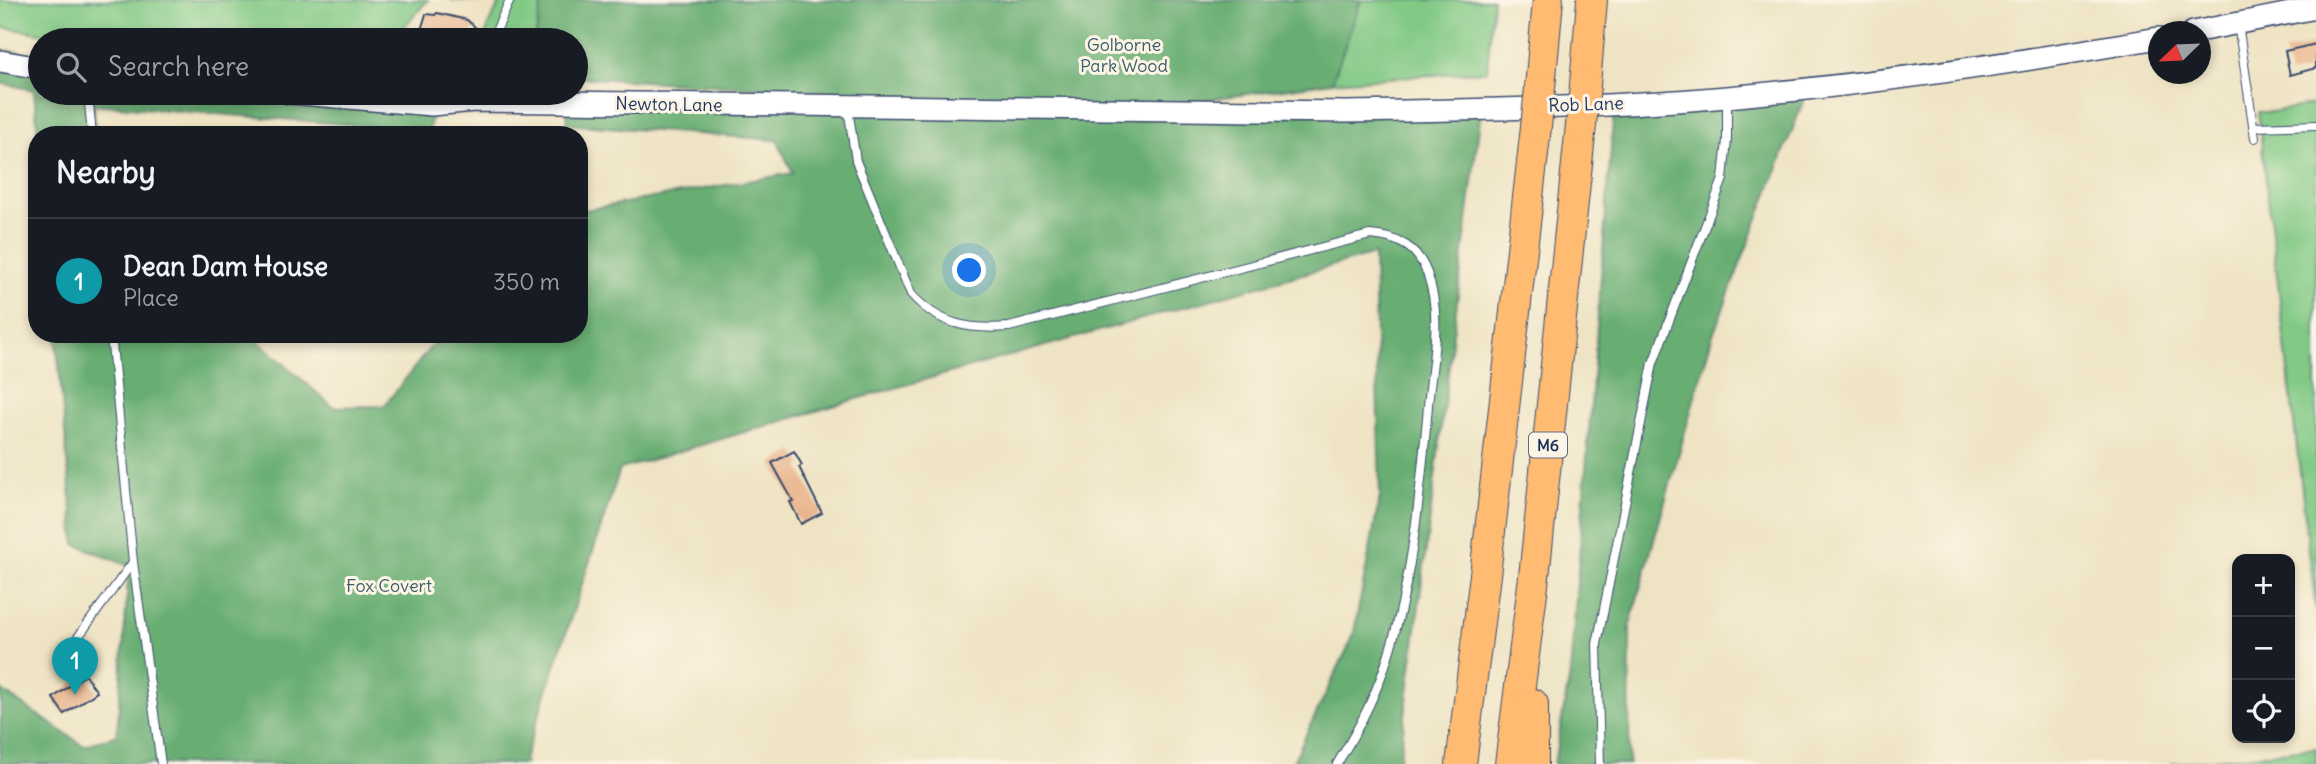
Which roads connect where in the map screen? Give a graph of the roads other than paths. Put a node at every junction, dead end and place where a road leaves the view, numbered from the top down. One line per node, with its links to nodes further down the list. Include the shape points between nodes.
1 (510, 0): 6 (lane)
2 (1548, 0): 22 (highway, bridge)
3 (1592, 0): 23 (highway, M6, bridge)
4 (2316, 8): 5 (street)
5 (2238, 24): 7 (street); 18 (lane)
6 (497, 28)
7 (2211, 29)
8 (2148, 40): 11 (street, Rob Lane, via 1996,66)
9 (0, 61): 10 (street)
10 (28, 66)
11 (1727, 97): 15 (street, Rob Lane, via 1371,111); 31 (lane, via 1723,178 1653,363 1597,645)
12 (588, 100): 14 (street, Newton Lane)
13 (89, 105): 17 (lane)
14 (848, 106): 15 (street, Newton Lane); 26 (lane, via 856,161 911,294 926,310 969,327 1009,327 1370,235 1402,241 1415,251 1427,271 1436,320 1402,609 1370,703)
15 (1008, 107)
16 (2316, 125): 18 (lane)
17 (91, 126)
18 (2253, 127): 19 (lane)
19 (2255, 138)
20 (112, 343): 21 (lane)
21 (133, 562): 24 (lane); 25 (lane)
22 (1485, 575): 27 (highway); 28 (highway)
23 (1534, 577): 29 (highway, M6); 30 (highway)
24 (62, 659)
25 (161, 764)
26 (1337, 764)
27 (1441, 764)
28 (1461, 764)
29 (1510, 764)
30 (1533, 764)
31 (1600, 764)

